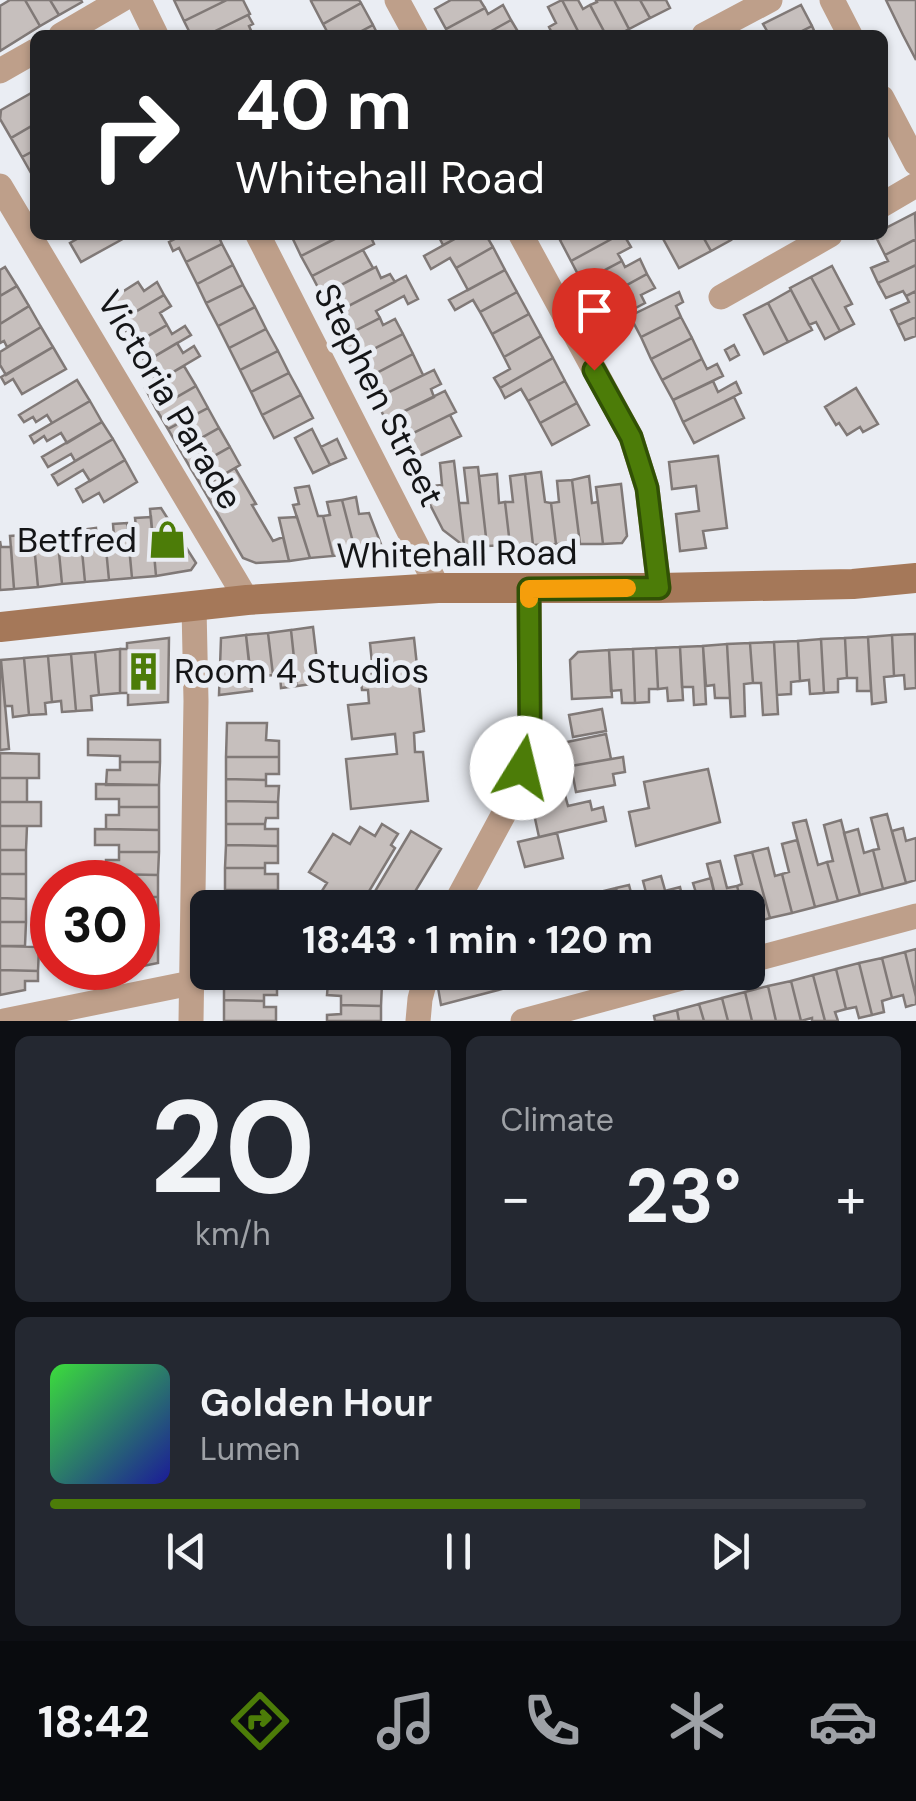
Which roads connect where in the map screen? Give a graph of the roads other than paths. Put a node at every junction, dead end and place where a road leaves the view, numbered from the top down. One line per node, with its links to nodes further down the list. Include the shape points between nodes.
1 (121, 0): 6 (street)
2 (138, 0): 7 (street)
3 (398, 0): 8 (street)
4 (770, 0): 9 (street)
5 (832, 0): 10 (street)
6 (70, 30)
7 (153, 30)
8 (413, 30)
9 (713, 30)
10 (847, 30)
11 (30, 53): 12 (street)
12 (0, 71)
13 (888, 110): 14 (street)
14 (916, 164)
15 (916, 185): 17 (street)
16 (0, 186): 18 (street, Victoria Parade)
17 (888, 201)
18 (10, 224): 27 (street, Victoria Parade)
19 (261, 240): 24 (street, Stephen Street)
20 (525, 240): 25 (street, via 631,437 647,488)
21 (821, 240): 22 (street)
22 (720, 298)
23 (916, 578): 25 (main road, Whitehall Road)
24 (438, 588): 26 (main road, Whitehall Road); 27 (main road, Whitehall Road)
25 (659, 588): 26 (main road, Whitehall Road)
26 (529, 589): 31 (street, via 530,741 514,795)
27 (247, 600): 28 (main road, Whitehall Road)
28 (194, 607): 29 (main road, Whitehall Road); 30 (street)
29 (0, 628)
30 (193, 890)
31 (463, 890)
32 (916, 916): 33 (street)
33 (765, 956)
34 (190, 983): 38 (street)
35 (192, 990): 39 (street)
36 (422, 990): 40 (street)
37 (637, 990): 41 (street)
38 (4, 1021)
39 (190, 1021)
40 (418, 1021)
41 (522, 1021)

